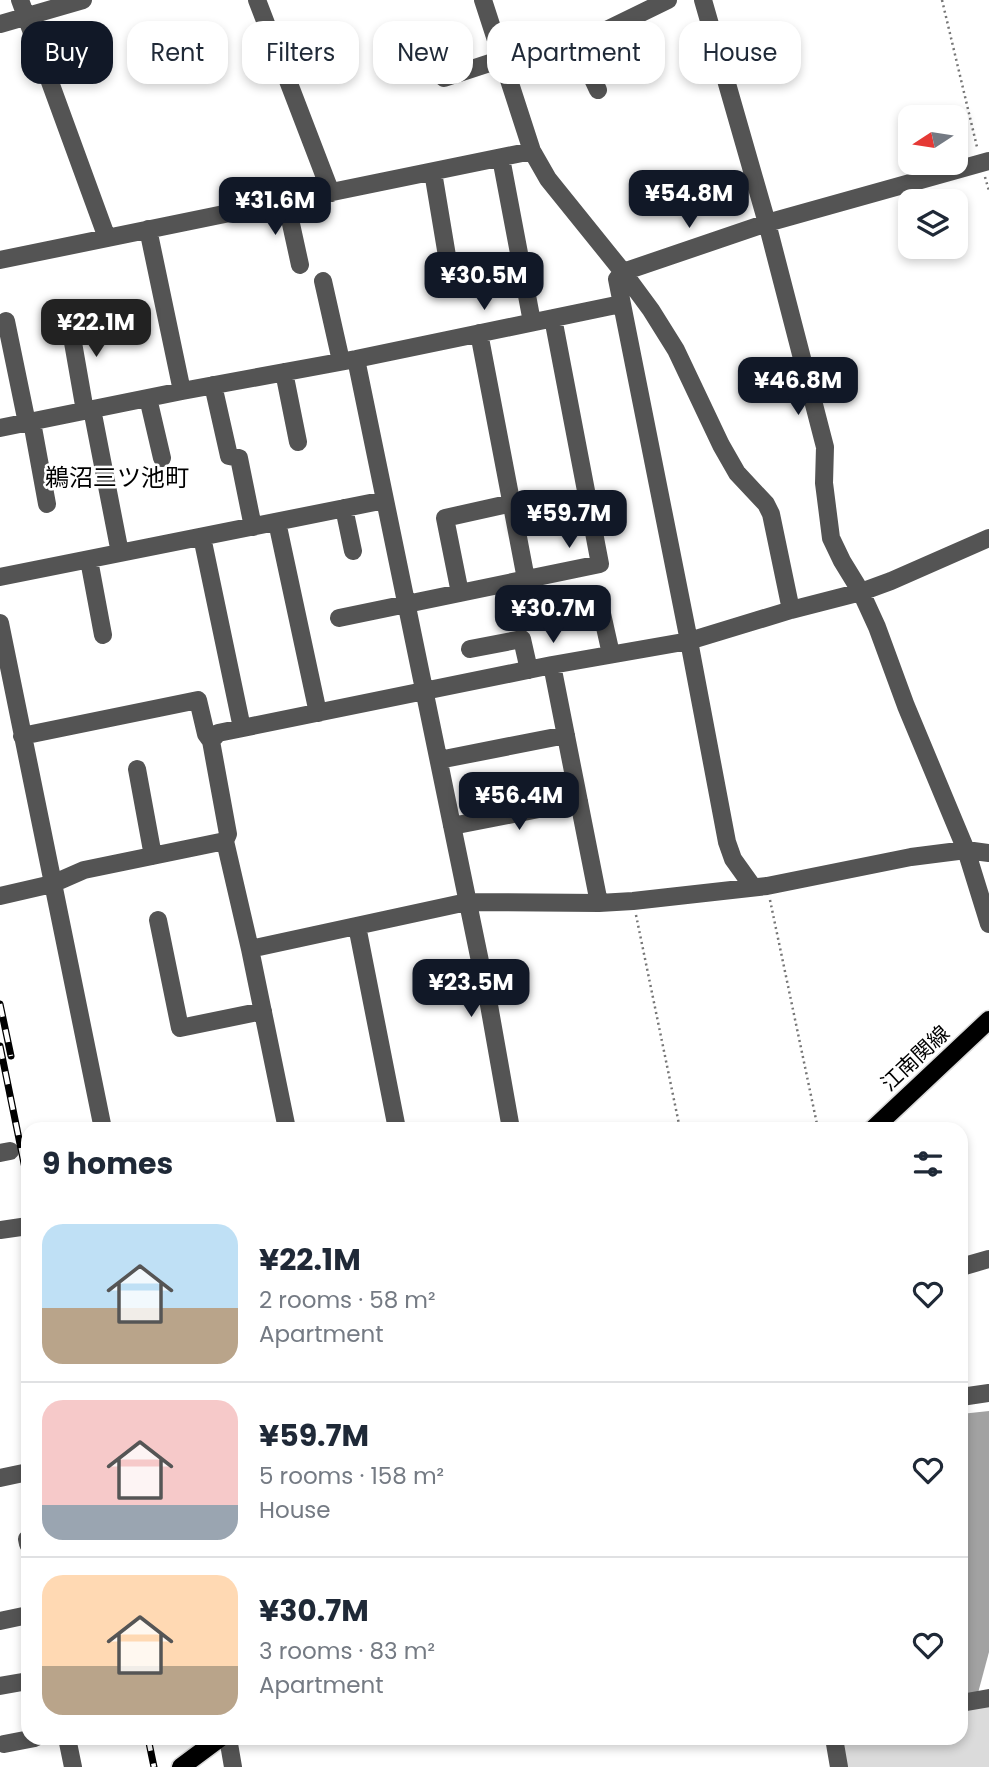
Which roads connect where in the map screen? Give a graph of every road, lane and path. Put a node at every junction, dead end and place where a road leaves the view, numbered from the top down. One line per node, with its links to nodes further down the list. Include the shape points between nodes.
1 (83, 0): 8 (street)
2 (257, 0): 19 (street)
3 (483, 0): 9 (street)
4 (668, 0): 7 (street)
5 (703, 0): 21 (street)
6 (942, 0): 17 (path)
7 (650, 4): 10 (street)
8 (23, 8): 11 (street); 23 (street)
9 (490, 21)
10 (620, 21)
11 (0, 24)
12 (510, 84): 15 (street)
13 (595, 84): 14 (street)
14 (598, 90)
15 (532, 151): 16 (street); 27 (street, via 548,179)
16 (502, 158): 18 (street); 33 (street)
17 (985, 162): 21 (street)
18 (433, 172): 19 (street); 24 (street)
19 (331, 193): 20 (street)
20 (286, 201): 22 (street); 26 (street)
21 (767, 223): 27 (street); 58 (street, via 825,447 831,538)
22 (148, 229): 23 (street); 38 (street)
23 (107, 237): 25 (street)
24 (447, 256)
25 (0, 260)
26 (300, 265)
27 (623, 272): 29 (street, via 617,279); 62 (street, via 676,350 737,472 771,514)
28 (323, 281): 35 (street)
29 (621, 304): 31 (street); 66 (street)
30 (68, 314): 40 (street)
31 (552, 318): 33 (street); 57 (street, via 600,564)
32 (6, 321): 41 (street)
33 (532, 322): 34 (street)
34 (480, 333): 35 (street); 46 (street)
35 (348, 360): 36 (street); 45 (street)
36 (284, 372): 37 (street); 43 (street)
37 (213, 385): 38 (street); 50 (street, via 229,456 239,458)
38 (182, 391): 39 (street)
39 (148, 398): 40 (street); 44 (street)
40 (89, 410): 41 (street); 54 (street)
41 (30, 422): 42 (street); 47 (street)
42 (0, 428)
43 (298, 442)
44 (162, 458)
45 (385, 500): 48 (street); 61 (street)
46 (512, 503): 57 (street); 59 (street, via 445,517)
47 (47, 504)
48 (344, 508): 49 (street); 53 (street)
49 (277, 522): 50 (street); 72 (street)
50 (253, 527): 51 (street)
51 (202, 537): 54 (street); 73 (street)
52 (989, 538): 58 (street)
53 (353, 551)
54 (120, 553): 55 (street)
55 (89, 559): 56 (street); 65 (street)
56 (0, 578)
57 (526, 579): 59 (street)
58 (861, 592): 62 (street); 82 (street)
59 (460, 593): 61 (street)
60 (598, 596): 68 (street)
61 (407, 604): 63 (street); 71 (street)
62 (791, 610): 66 (street)
63 (338, 618)
64 (0, 623): 75 (street)
65 (103, 635)
66 (689, 640): 68 (street); 86 (street, via 727,842 733,859)
67 (470, 649): 70 (street, via 522,639)
68 (611, 654): 69 (street)
69 (552, 665): 70 (street); 74 (street)
70 (529, 670): 71 (street)
71 (425, 691): 72 (street); 77 (street)
72 (318, 713): 73 (street)
73 (242, 728): 76 (street, via 218,733)
74 (566, 735): 77 (street); 79 (street)
75 (22, 736): 76 (street, via 198,700); 85 (street)
76 (211, 741): 81 (street, via 228,834)
77 (439, 760): 80 (street)
78 (137, 769): 84 (street)
79 (579, 801): 80 (street); 90 (street)
80 (452, 826): 89 (street)
81 (225, 841): 84 (street); 94 (street)
82 (966, 850): 83 (street); 86 (street); 92 (street)
83 (989, 853)
84 (153, 856): 85 (street, via 84,870)
85 (52, 884): 87 (street); 97 (street)
86 (760, 887): 88 (street); 102 (path)
87 (0, 896)
88 (633, 901): 90 (street); 101 (path)
89 (467, 902): 90 (street); 93 (street); 100 (street)
90 (599, 903)
91 (158, 920): 95 (street, via 180,1028)
92 (989, 924)
93 (357, 926): 94 (street); 99 (street)
94 (250, 949): 95 (street)
95 (263, 1011): 98 (street)
96 (989, 1020): 103 (main road, 江南関線)
97 (102, 1122)
98 (286, 1122)
99 (396, 1122)
100 (510, 1122)
101 (679, 1122)
102 (816, 1122)
103 (880, 1122)
104 (21, 1227): 105 (street)
105 (0, 1230)
106 (989, 1259): 107 (street)
107 (968, 1265)
108 (989, 1393): 109 (street)
109 (968, 1396)
110 (21, 1474): 111 (street)
111 (0, 1478)
112 (21, 1616): 113 (street)
113 (0, 1621)
114 (21, 1682): 115 (street)
115 (0, 1686)
116 (989, 1698): 117 (street)
117 (968, 1702)
118 (21, 1741): 119 (street)
119 (4, 1744)
120 (68, 1745): 124 (street)
121 (211, 1745): 125 (main road)
122 (229, 1745): 126 (street)
123 (835, 1745): 127 (street)
124 (73, 1767)
125 (181, 1767)
126 (233, 1767)
127 (839, 1767)

